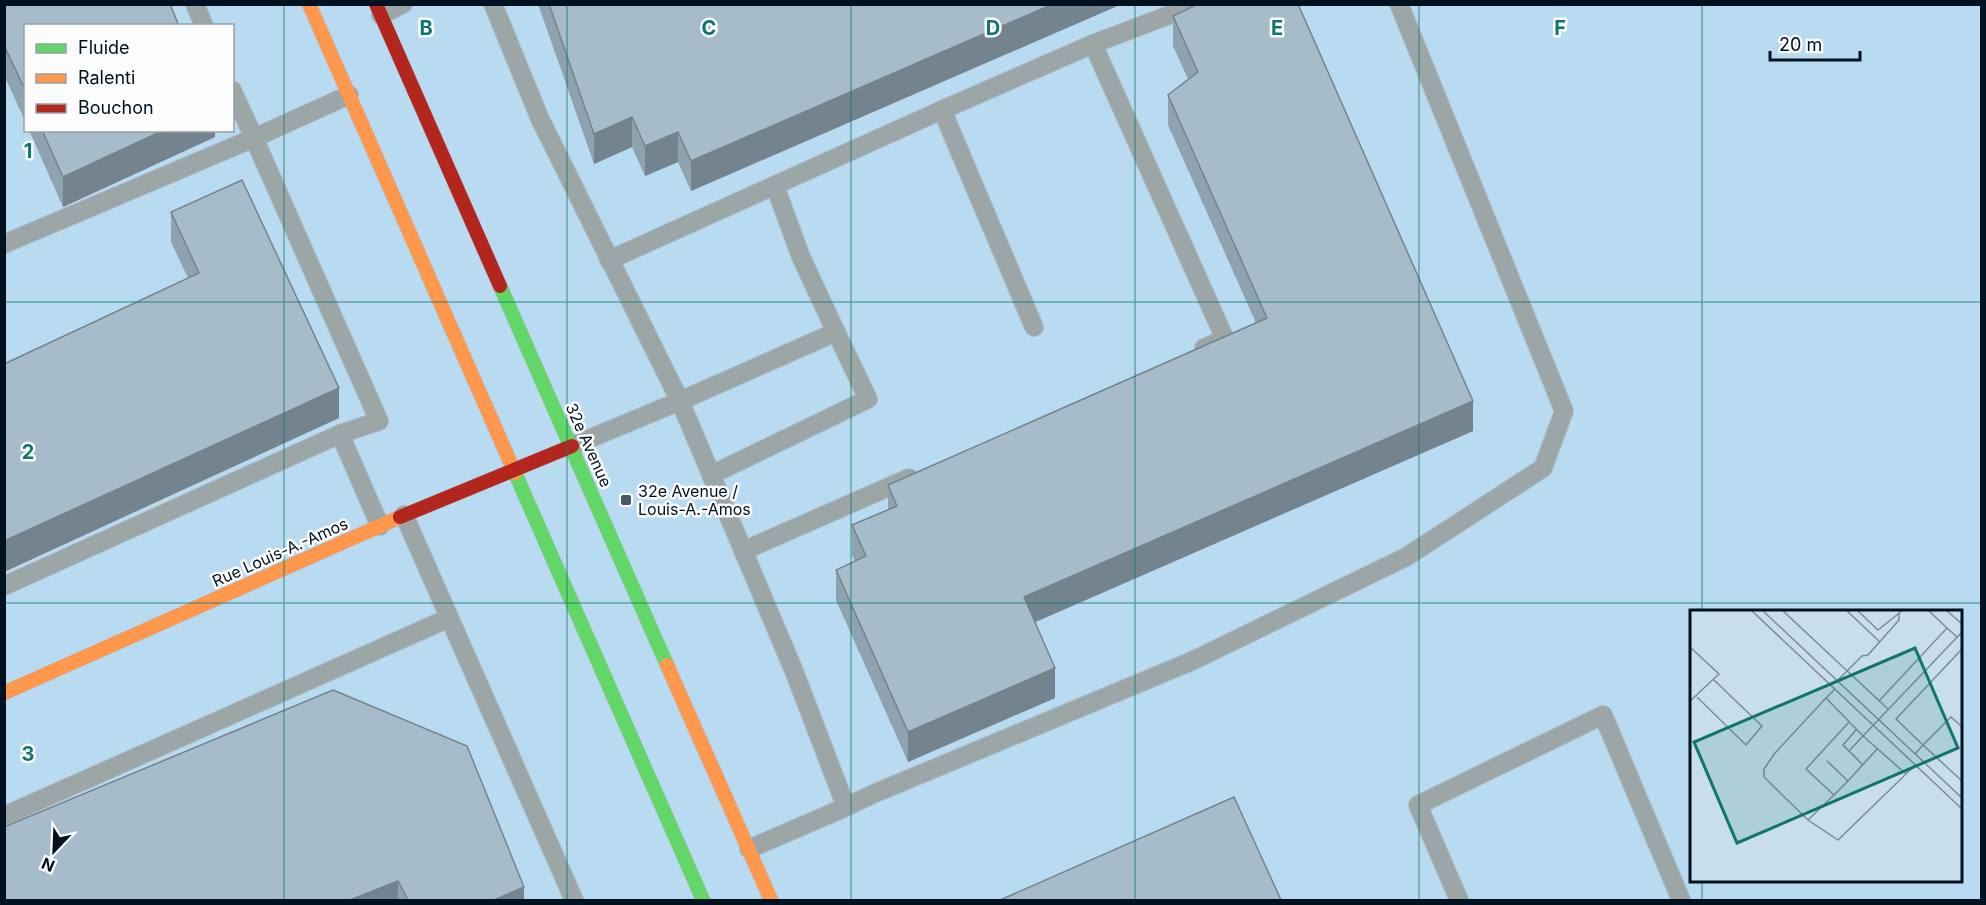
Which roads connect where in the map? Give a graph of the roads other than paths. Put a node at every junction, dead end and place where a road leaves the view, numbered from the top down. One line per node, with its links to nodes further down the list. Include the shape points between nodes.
1 (195, 4): 8 (lane)
2 (309, 4): 11 (street)
3 (403, 4): 7 (lane)
4 (493, 4): 16 (lane, via 540,119)
5 (1198, 4): 9 (lane)
6 (1399, 4): 32 (lane, via 1564,411 1543,468 1406,557 1203,656)
7 (378, 10): 22 (street, 32e Avenue)
8 (203, 24)
9 (1093, 44): 12 (lane); 19 (lane, via 1225,339)
10 (234, 94): 13 (lane)
11 (349, 95): 13 (lane); 23 (street)
12 (942, 110): 14 (lane); 17 (lane)
13 (254, 138): 15 (lane); 21 (lane, via 379,422)
14 (775, 186): 16 (lane); 18 (lane, via 801,257)
15 (4, 244)
16 (609, 260): 20 (lane)
17 (1034, 327)
18 (836, 332): 20 (lane); 25 (lane, via 868,399)
19 (1192, 353)
20 (680, 401): 22 (lane); 25 (lane)
21 (340, 434): 27 (lane); 29 (lane)
22 (572, 446): 23 (street, Rue Louis-A.-Amos); 34 (street, 32e Avenue)
23 (515, 469): 26 (street, Rue Louis-A.-Amos); 36 (street)
24 (929, 469): 28 (lane)
25 (711, 475): 28 (lane)
26 (404, 515): 27 (street, Rue Louis-A.-Amos); 30 (lane)
27 (380, 526): 31 (street, Rue Louis-A.-Amos)
28 (743, 551): 32 (lane, via 795,671)
29 (4, 586)
30 (449, 618): 33 (lane); 35 (lane)
31 (4, 693)
32 (846, 807): 34 (lane)
33 (4, 816)
34 (748, 849): 37 (street, 32e Avenue)
35 (574, 900)
36 (703, 900)
37 (771, 900)
38 (1459, 900): 39 (lane, via 1418,805 1603,715)
39 (1681, 900)

